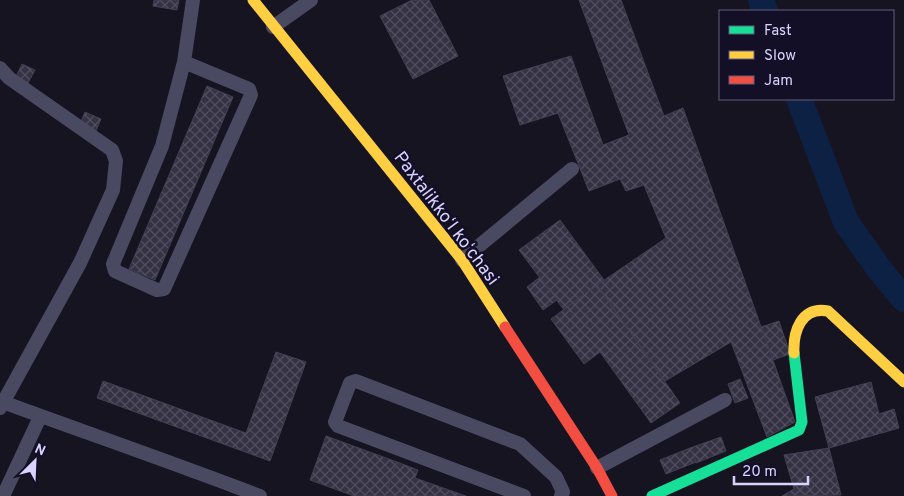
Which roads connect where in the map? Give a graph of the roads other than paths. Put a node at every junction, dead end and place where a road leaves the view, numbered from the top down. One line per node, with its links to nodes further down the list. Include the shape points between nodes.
1 (193, 0): 5 (lane)
2 (253, 0): 4 (street, Paxtalikkoʻl koʻchasi)
3 (311, 0): 4 (lane)
4 (273, 27): 8 (street, Paxtalikkoʻl koʻchasi)
5 (184, 62): 5 (lane, via 162,146 113,264 115,271 157,290 164,289 251,95 249,89)
6 (0, 68): 11 (lane, via 9,78 112,150 116,161 113,190 80,263)
7 (572, 169): 8 (lane)
8 (462, 260): 13 (street, Paxtalikkoʻl koʻchasi)
9 (904, 382): 19 (street, via 831,312 823,309 806,316 794,334 802,422 799,430)
10 (725, 400): 13 (lane)
11 (1, 404): 12 (lane)
12 (40, 417): 14 (lane); 15 (lane)
13 (597, 468): 18 (street, Paxtalikkoʻl koʻchasi)
14 (2, 496)
15 (260, 496)
16 (524, 496): 17 (lane, via 338,426 335,422 350,383 365,384 520,444 556,477 563,492)
17 (561, 496)
18 (612, 496)
19 (652, 496)

